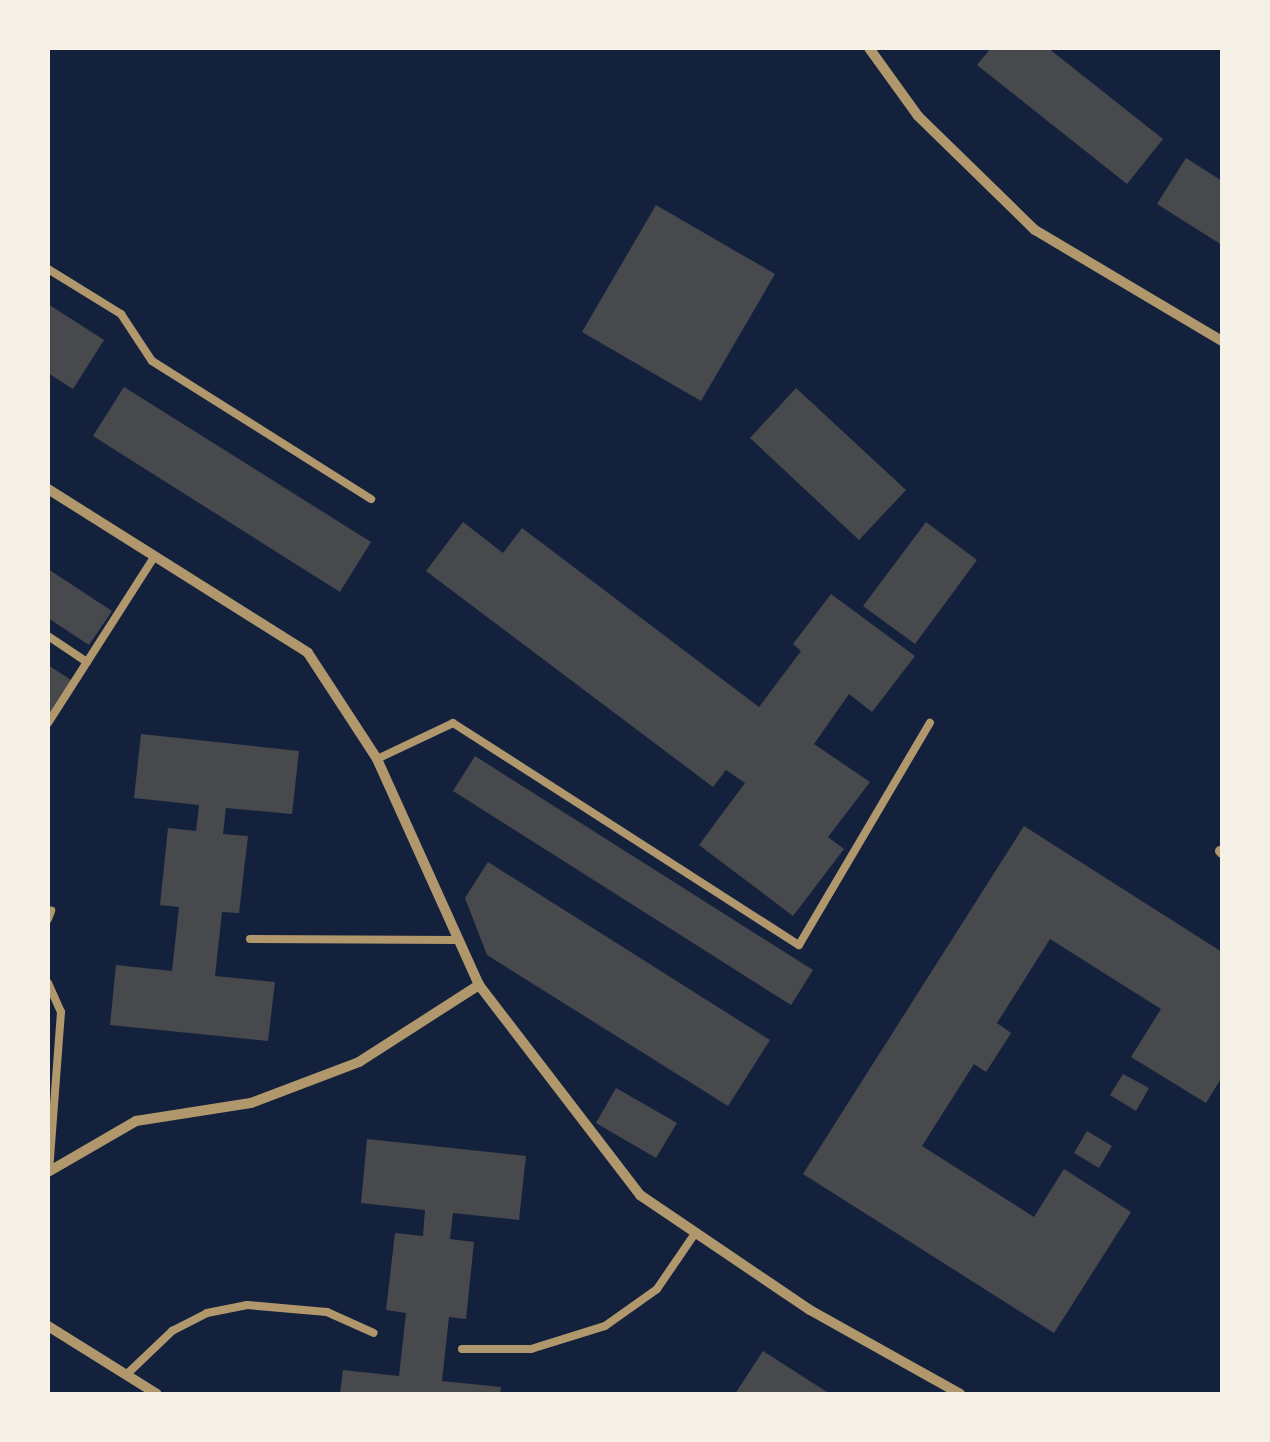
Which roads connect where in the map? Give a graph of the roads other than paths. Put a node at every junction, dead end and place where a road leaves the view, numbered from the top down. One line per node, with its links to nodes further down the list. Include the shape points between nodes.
1 (870, 48): 3 (street, via 918,116 1035,230)
2 (48, 269): 5 (lane, via 122,314 152,361)
3 (1222, 341)
4 (48, 489): 6 (street)
5 (371, 499)
6 (155, 556): 8 (lane); 11 (street, via 308,653)
7 (48, 636): 8 (lane)
8 (86, 662): 9 (lane)
9 (48, 723)
10 (930, 723): 11 (lane, via 799,945 453,723)
11 (377, 760): 13 (street)
12 (250, 939): 13 (lane)
13 (458, 940): 15 (street)
14 (48, 983): 16 (lane, via 62,1012)
15 (479, 985): 16 (street, via 359,1062 251,1104 136,1122); 17 (street, via 640,1195)
16 (48, 1171)
17 (696, 1232): 20 (lane, via 657,1289 605,1326 531,1349); 23 (street, via 810,1310)
18 (48, 1326): 21 (street)
19 (374, 1333): 21 (lane, via 327,1312 248,1304 207,1312 172,1331)
20 (462, 1349)
21 (126, 1375): 22 (street)
22 (157, 1394)
23 (960, 1394)

